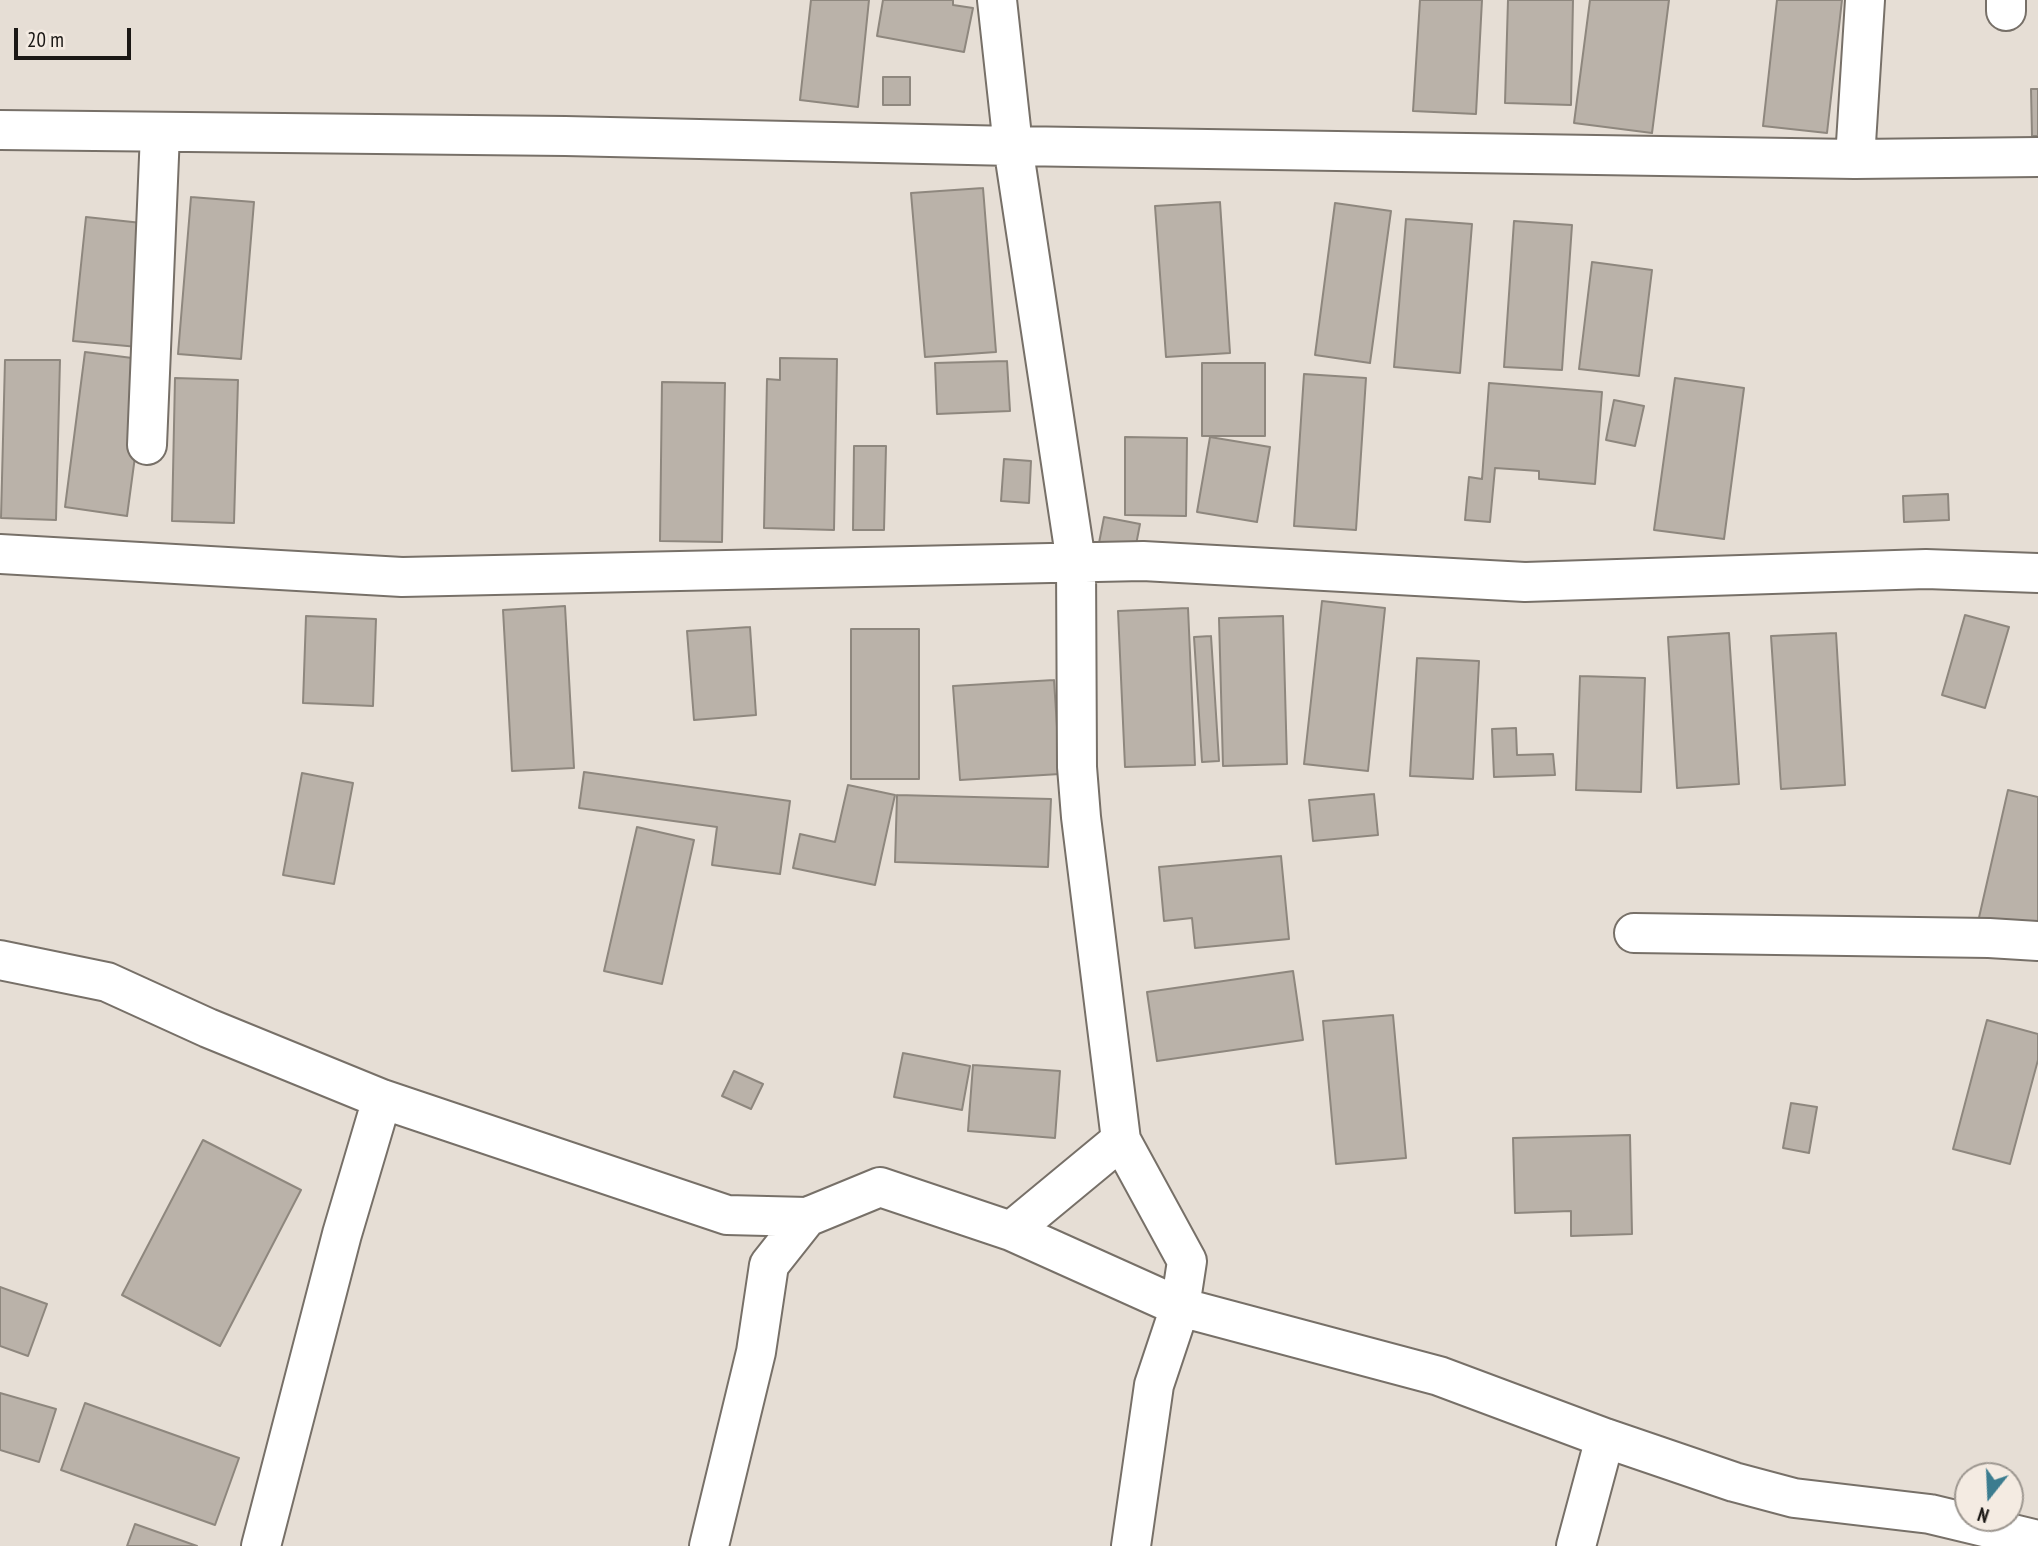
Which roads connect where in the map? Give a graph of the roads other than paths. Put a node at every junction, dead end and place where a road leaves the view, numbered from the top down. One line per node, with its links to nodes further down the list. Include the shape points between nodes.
1 (997, 0): 5 (street)
2 (1865, 0): 7 (street)
3 (0, 130): 4 (street)
4 (160, 133): 5 (street); 8 (street)
5 (1013, 146): 7 (street); 10 (street)
6 (2038, 157): 7 (street)
7 (1855, 159)
8 (147, 445)
9 (0, 554): 10 (street, via 402,577)
10 (1076, 562): 11 (street, via 1143,561 1525,582 1926,569); 16 (street, via 1077,767)
11 (2038, 573)
12 (1634, 933): 13 (street)
13 (2038, 941)
14 (0, 960): 15 (street, via 107,982)
15 (382, 1098): 17 (street, via 727,1215); 22 (street)
16 (1121, 1140): 18 (street); 19 (street, via 1187,1261)
17 (807, 1217): 18 (street, via 880,1187); 23 (street, via 769,1265 756,1352)
18 (1011, 1231): 19 (street)
19 (1180, 1307): 20 (street, via 1439,1376); 24 (street, via 1154,1385)
20 (1605, 1438): 21 (street, via 1794,1498 1930,1514); 25 (street)
21 (2038, 1540)
22 (261, 1546)
23 (709, 1546)
24 (1131, 1546)
25 (1576, 1546)

